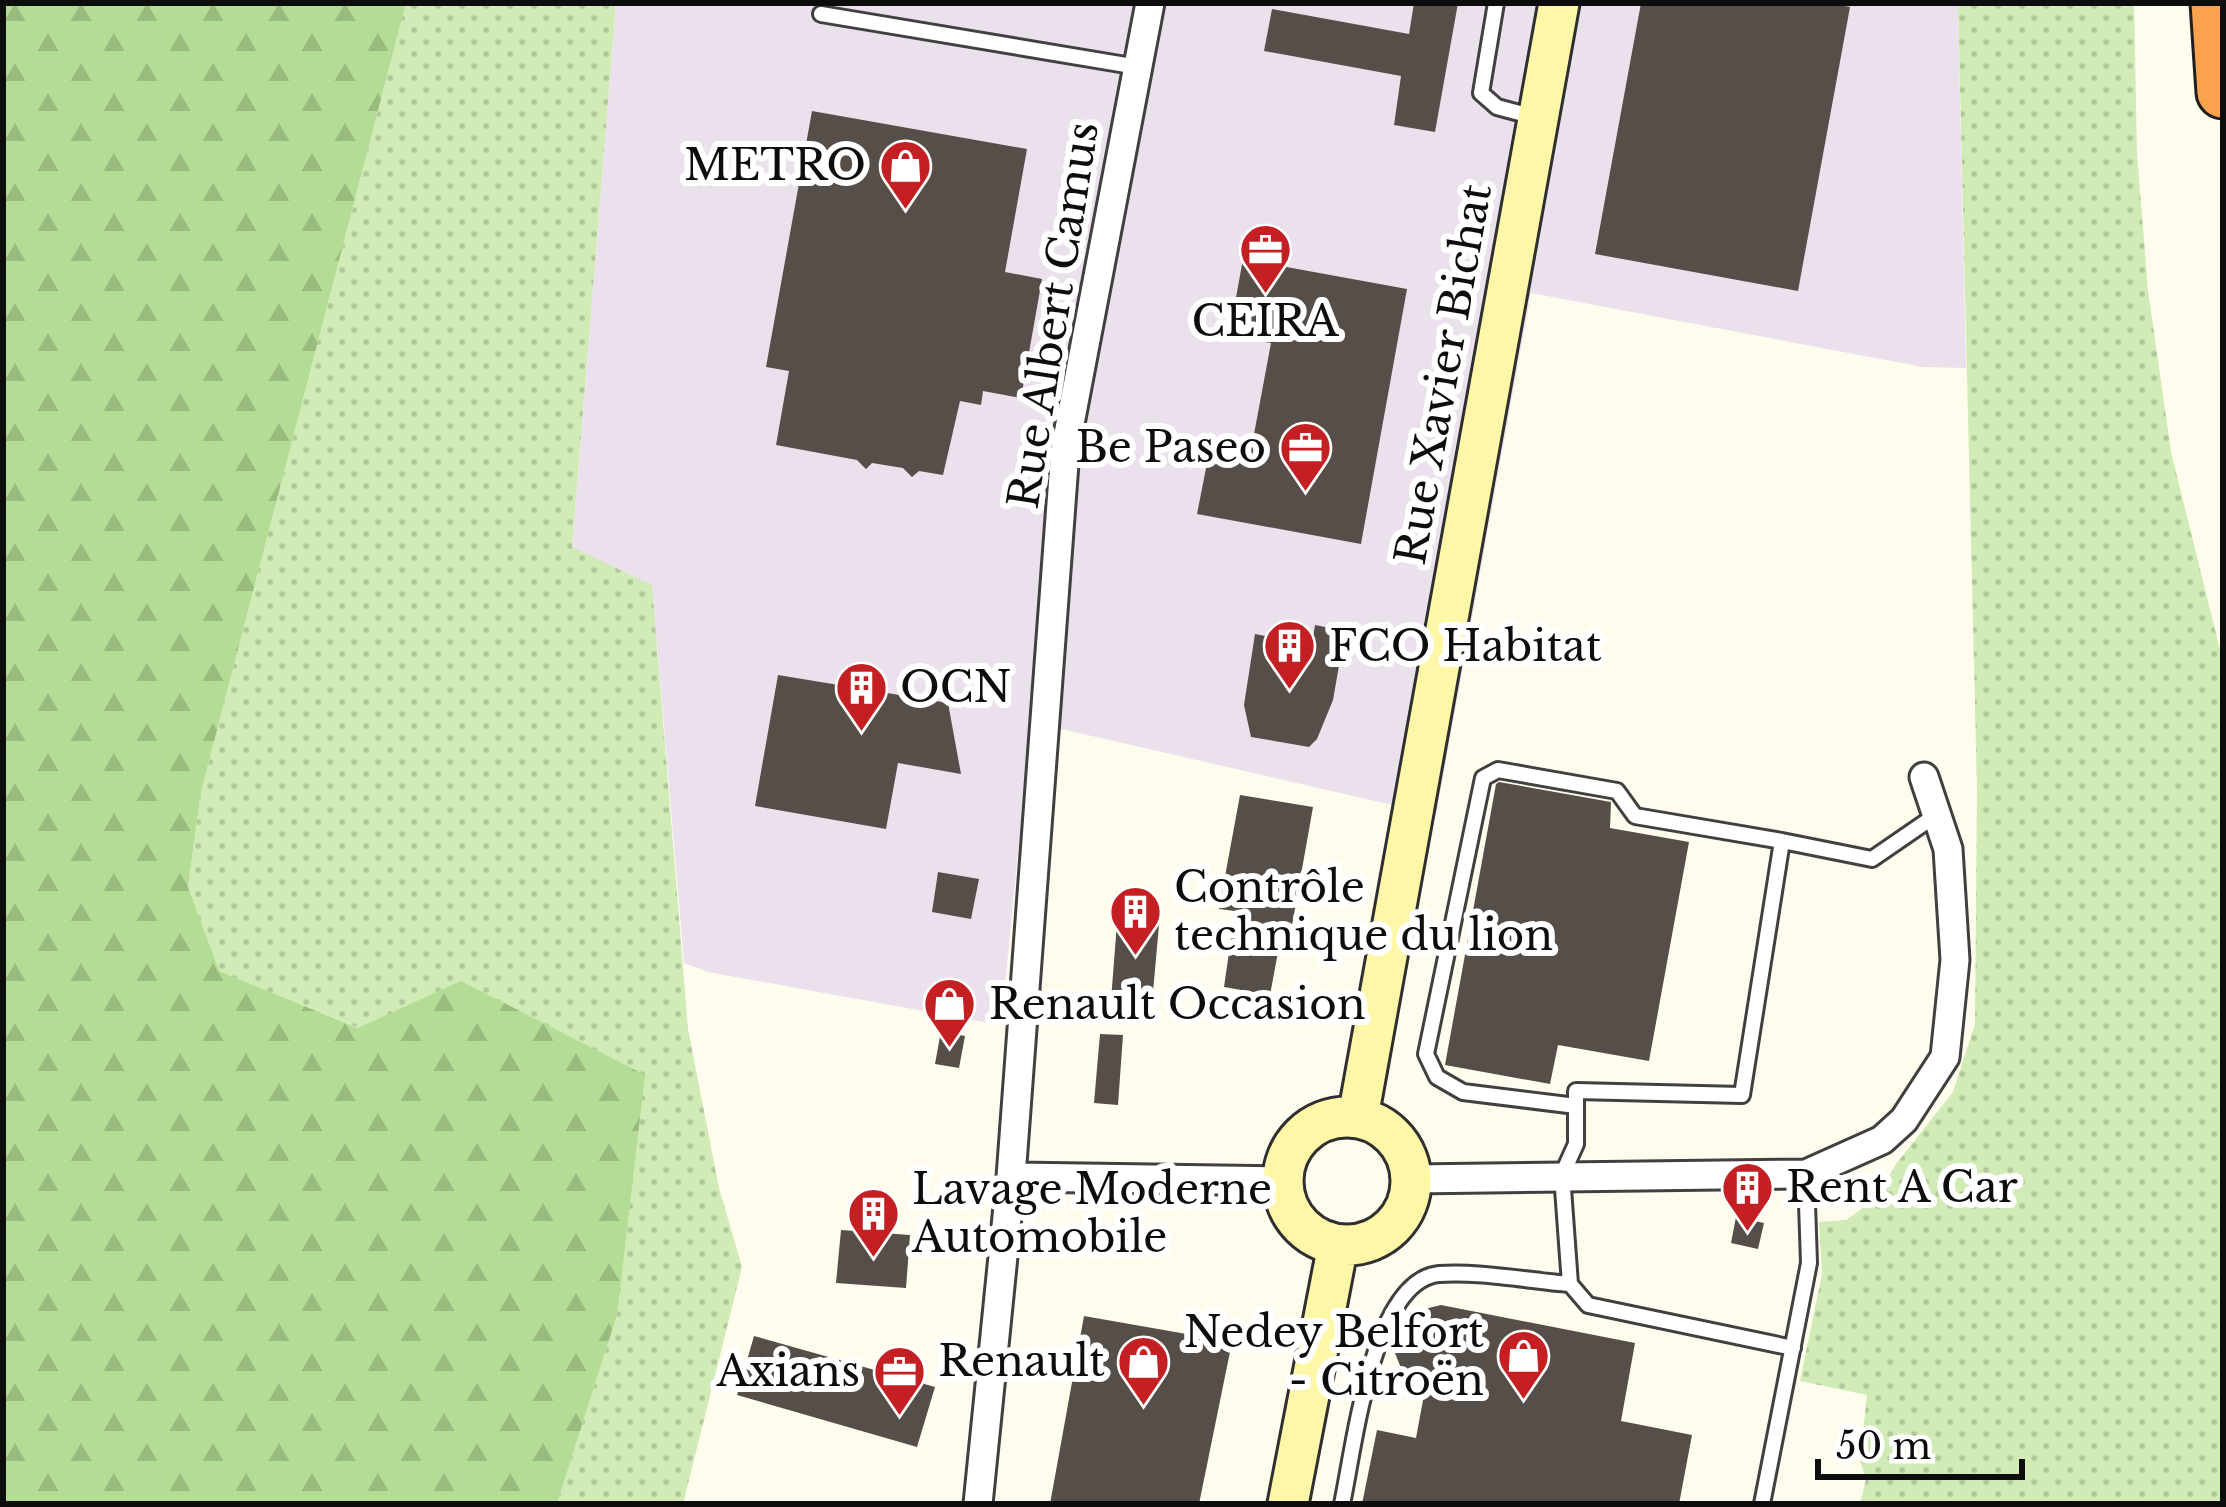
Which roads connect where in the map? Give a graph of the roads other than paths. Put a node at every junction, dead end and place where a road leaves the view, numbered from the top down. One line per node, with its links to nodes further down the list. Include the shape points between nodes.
1 (1150, 3): 6 (street, Rue Albert Camus)
2 (1496, 3): 8 (lane, via 1481,94)
3 (1558, 3): 8 (main road, Rue Xavier Bichat)
4 (2217, 3): 7 (highway)
5 (821, 14): 6 (lane)
6 (1138, 67): 16 (street, Rue Albert Camus, via 1065,450)
7 (2223, 92)
8 (1538, 118): 13 (main road, Rue Xavier Bichat)
9 (1924, 777): 10 (street)
10 (1936, 815): 11 (lane, via 1872,859); 14 (street, via 1948,849 1955,960 1945,1057 1882,1140)
11 (1782, 841): 12 (lane, via 1742,1095 1576,1091); 12 (lane, via 1635,815 1618,791 1498,770 1483,778 1426,1054 1437,1077 1462,1092)
12 (1576, 1106): 15 (lane, via 1576,1144)
13 (1358, 1117): 17 (main road, via 1396,1138); 18 (main road, via 1336,1117 1298,1139)
14 (1806, 1174): 15 (street); 21 (lane, via 1809,1263)
15 (1562, 1175): 17 (street); 20 (lane)
16 (1011, 1177): 18 (street); 22 (street, Rue Albert Camus)
17 (1412, 1179): 19 (main road, via 1398,1221 1360,1244)
18 (1283, 1181): 19 (main road, via 1305,1230)
19 (1338, 1245): 23 (main road)
20 (1570, 1284): 21 (lane, via 1588,1306); 24 (lane, via 1435,1274 1400,1295 1380,1333)
21 (1793, 1348): 25 (lane)
22 (978, 1504)
23 (1288, 1504)
24 (1342, 1504)
25 (1762, 1504)

